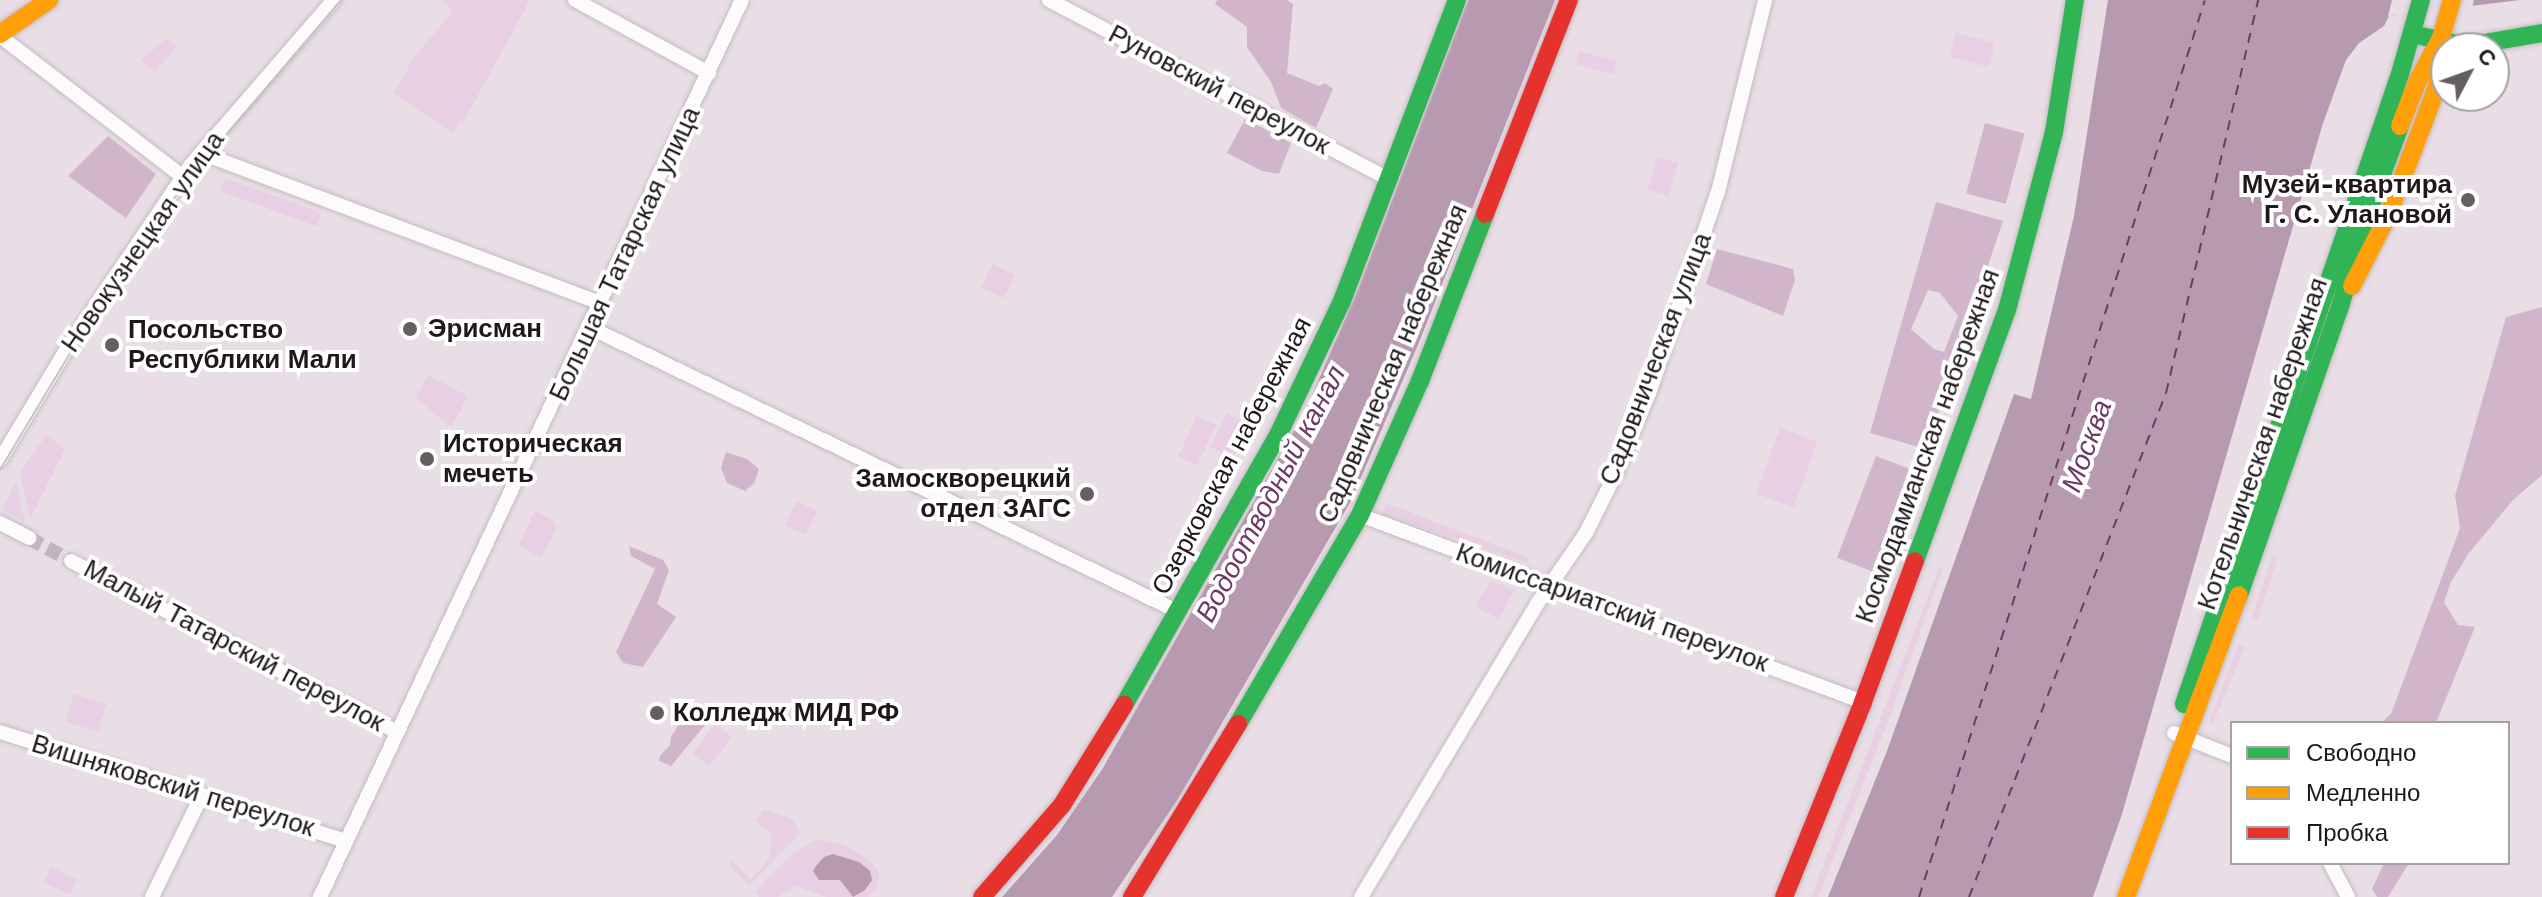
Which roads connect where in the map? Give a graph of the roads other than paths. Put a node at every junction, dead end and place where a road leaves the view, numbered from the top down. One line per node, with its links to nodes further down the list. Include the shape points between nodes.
1 (49, 0): 15 (main road)
2 (334, 0): 21 (street, Новокузнецкая улица)
3 (575, 0): 19 (street)
4 (742, 0): 19 (street, Большая Татарская улица)
5 (1049, 0): 23 (street, Руновский переулок)
6 (1457, 0): 23 (main road, Озерковская набережная)
7 (1569, 0): 28 (main road, Садовническая набережная, via 1420,381)
8 (1765, 0): 32 (street, Садовническая улица, via 1718,192 1645,404 1586,533)
9 (2075, 0): 34 (main road, Космодамианская набережная, via 2054,132 2007,310)
10 (2451, 5): 12 (main road, Котельническая набережная)
11 (2419, 6): 14 (main road, Котельническая набережная)
12 (2443, 32)
13 (2542, 33): 17 (main road)
14 (2412, 34): 16 (main road); 37 (main road, Котельническая набережная)
15 (0, 35): 22 (street)
16 (2430, 36)
17 (2510, 39)
18 (2430, 58): 25 (main road, Котельническая набережная, via 2365,220)
19 (709, 73): 24 (street, Большая Татарская улица)
20 (2430, 107): 25 (main road, via 2389,213)
21 (201, 153): 22 (street, Новокузнецкая улица); 24 (street)
22 (182, 176): 27 (street, Новокузнецкая улица)
23 (1389, 179): 33 (main road, Озерковская набережная, via 1313,364)
24 (602, 304): 26 (street, Большая Татарская улица)
25 (2340, 307): 37 (main road, Котельническая набережная, via 2266,524)
26 (591, 328): 33 (street); 36 (street, Большая Татарская улица)
27 (0, 460)
28 (1360, 515): 32 (street, Комиссариатский переулок); 45 (main road, Садовническая набережная)
29 (0, 523): 30 (street)
30 (29, 538)
31 (71, 561): 36 (street, Малый Татарский переулок)
32 (1551, 584): 34 (street, Комиссариатский переулок); 46 (street, Садовническая улица)
33 (1179, 612): 44 (main road, Озерковская набережная, via 1079,781)
34 (1863, 702): 47 (main road, Космодамианская набережная)
35 (0, 732): 39 (street, Вишняковский переулок)
36 (397, 732): 40 (street, Большая Татарская улица)
37 (2180, 735): 38 (street); 48 (main road, Котельническая набережная); 49 (main road, Котельническая набережная)
38 (2230, 755)
39 (202, 795): 40 (street, Вишняковский переулок); 42 (street)
40 (346, 841): 43 (street, Большая Татарская улица)
41 (2331, 865): 50 (street)
42 (152, 897)
43 (320, 897)
44 (982, 897)
45 (1132, 897)
46 (1361, 897)
47 (1784, 897)
48 (2116, 897)
49 (2126, 897)
50 (2348, 897)

